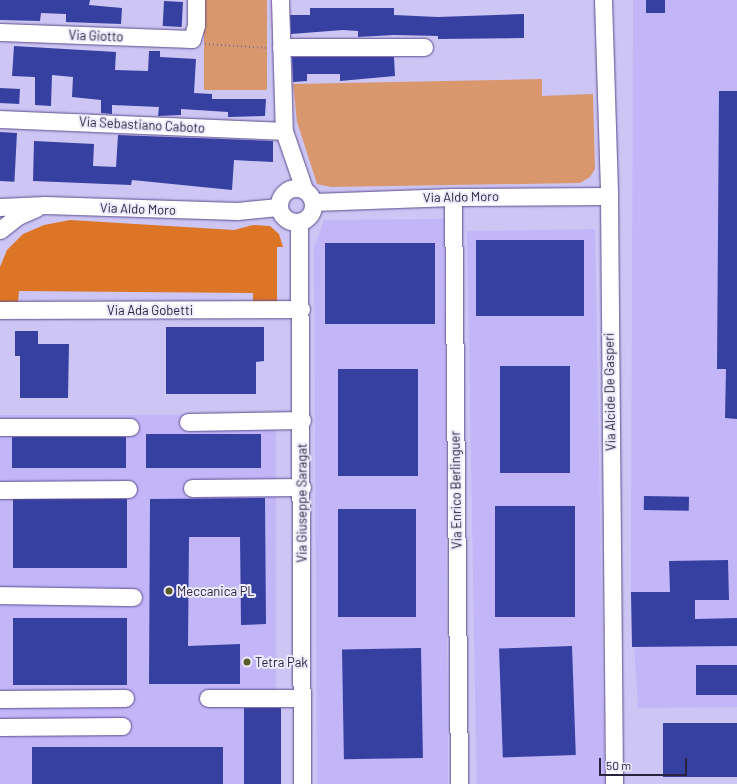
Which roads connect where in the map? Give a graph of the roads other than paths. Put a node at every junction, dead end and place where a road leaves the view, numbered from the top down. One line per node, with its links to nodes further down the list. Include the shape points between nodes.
1 (196, 0): 4 (street, Via Giotto, via 196,25 192,40)
2 (280, 0): 5 (street)
3 (603, 0): 10 (street, Via Alcide De Gasperi)
4 (0, 32)
5 (275, 44): 6 (street); 8 (street)
6 (424, 47)
7 (0, 119): 8 (street, Via Sebastiano Caboto)
8 (284, 131): 9 (street)
9 (302, 193): 11 (street, Via Aldo Moro); 14 (street, via 281,196); 15 (street, via 308,217)
10 (609, 196): 11 (street, Via Aldo Moro); 37 (street, Via Alcide De Gasperi)
11 (453, 197): 36 (street, Via Enrico Berlinguer)
12 (45, 205): 13 (street, Via Aldo Moro); 14 (street, Via Aldo Moro, via 237,211); 16 (street, Via Aldo Moro, via 18,216)
13 (0, 207)
14 (278, 207): 15 (street, via 283,217)
15 (299, 222): 17 (street, Via Giuseppe Saragat)
16 (0, 230)
17 (301, 309): 18 (street, Via Ada Gobetti); 19 (street, Via Giuseppe Saragat)
18 (0, 310)
19 (302, 420): 20 (street); 23 (street, Via Giuseppe Saragat)
20 (188, 422)
21 (0, 427): 22 (street)
22 (130, 427)
23 (302, 487): 24 (street); 31 (street, Via Giuseppe Saragat)
24 (192, 488)
25 (128, 489): 26 (street)
26 (0, 490)
27 (0, 595): 28 (street)
28 (133, 597)
29 (125, 698): 32 (street)
30 (208, 698): 31 (street)
31 (302, 698): 35 (street, Via Giuseppe Saragat)
32 (0, 699)
33 (0, 726): 34 (street)
34 (122, 726)
35 (302, 784)
36 (459, 784)
37 (614, 784)

